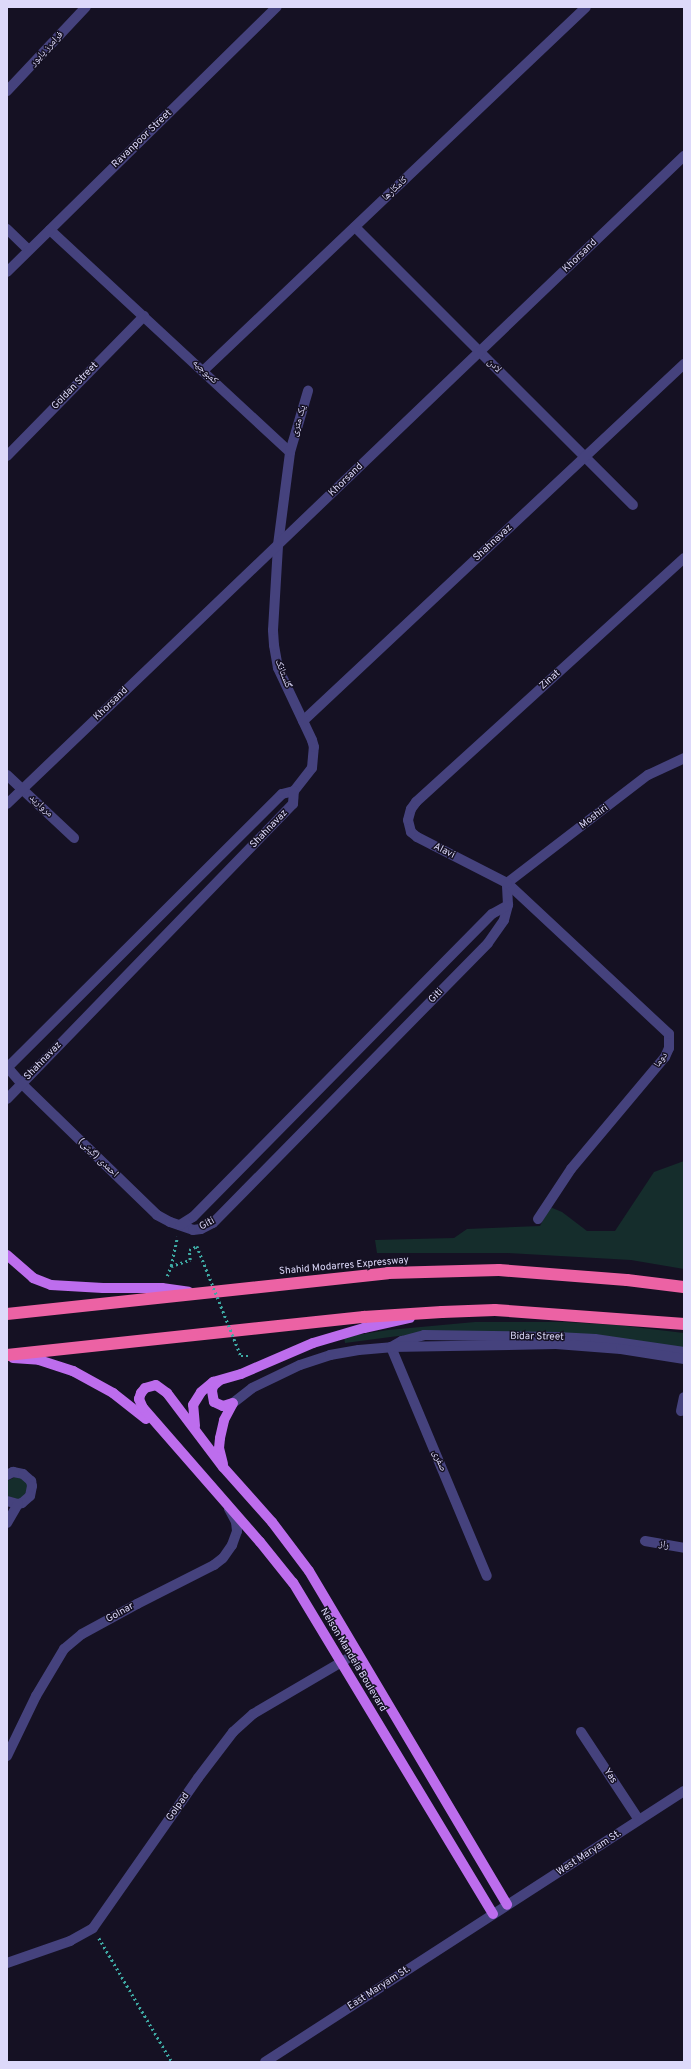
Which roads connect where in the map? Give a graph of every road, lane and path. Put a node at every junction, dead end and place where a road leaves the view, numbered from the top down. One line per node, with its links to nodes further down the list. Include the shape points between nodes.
1 (86, 7): 4 (street, فرامرز پایور)
2 (277, 7): 8 (street, Ravanpoor Street)
3 (586, 7): 6 (street, کامکارها)
4 (7, 91)
5 (684, 156): 12 (street, Khorsand)
6 (355, 227): 12 (street, لادن); 14 (street, کامکارها)
7 (7, 229): 9 (street)
8 (50, 230): 9 (street, Ravanpoor Street); 11 (street, کمبوجیه)
9 (29, 250): 10 (street, Ravanpoor Street)
10 (7, 272)
11 (144, 316): 14 (street, کمبوجیه); 17 (street, Goldan Street)
12 (480, 352): 18 (street, لادن); 20 (street, Khorsand)
13 (684, 364): 18 (street, Shahnavaz)
14 (203, 371): 16 (street, کمبوجیه)
15 (308, 391): 16 (street, یک متری)
16 (290, 452): 20 (street)
17 (7, 456)
18 (585, 457): 19 (street, لادن); 22 (street, Shahnavaz)
19 (633, 505)
20 (278, 545): 22 (street, گلستانک, via 274,645 278,668); 25 (street, Khorsand)
21 (684, 558): 27 (street, Zinat)
22 (302, 721): 26 (street, گلستانک, via 312,740 314,754 312,768)
23 (684, 758): 30 (street, Moshiri, via 648,775)
24 (7, 775): 25 (street, مروارید)
25 (22, 789): 28 (street, Khorsand); 29 (street, مروارید)
26 (294, 791): 32 (street, Shahnavaz, via 282,794); 33 (street, Shahnavaz, via 293,804)
27 (416, 802): 30 (street, Alavi, via 408,820 411,832)
28 (7, 804)
29 (74, 838)
30 (507, 883): 31 (street, Giti); 35 (street, دوما, via 665,1029 671,1041 665,1057 571,1170)
31 (508, 905): 36 (street, Giti, via 492,914 193,1217); 36 (street, Giti, via 501,927 488,942 214,1223 193,1230)
32 (7, 1068): 33 (street)
33 (22, 1084): 34 (street, Shahnavaz); 36 (street, احمدی (گیتی), via 157,1215)
34 (7, 1099)
35 (538, 1219)
36 (180, 1225): 46 (path, bridge, via 171,1266 190,1260 189,1250 197,1246)
37 (7, 1255): 39 (main road, via 42,1283 60,1287 162,1288)
38 (684, 1287): 39 (highway, Shahid Modarres Expressway, via 499,1270 388,1273)
39 (194, 1293): 41 (highway, Shahid Modarres Expressway)
40 (442, 1312): 42 (highway, via 495,1310); 45 (highway, via 364,1317); 48 (main road, via 329,1338)
41 (7, 1314)
42 (684, 1324)
43 (391, 1347): 44 (street, Bidar Street, via 424,1335 557,1337 595,1339); 47 (street, Bidar Street, via 564,1345 621,1349); 50 (street, Bidar Street, via 349,1351 320,1358 265,1381); 62 (street, صفری)
44 (684, 1352)
45 (7, 1356): 53 (main road, via 48,1362 86,1377 113,1393)
46 (241, 1356)
47 (684, 1359)
48 (221, 1380): 50 (main road, via 213,1386 214,1402 223,1406); 52 (main road, via 207,1386 193,1405)
49 (684, 1397): 51 (street)
50 (233, 1403): 54 (main road, via 224,1420 220,1438 219,1448)
51 (681, 1411)
52 (197, 1432): 53 (main road, Nelson Mandela Boulevard, via 161,1387 148,1386 141,1393 140,1401); 54 (main road, Nelson Mandela Boulevard)
53 (167, 1436): 56 (main road, Nelson Mandela Boulevard)
54 (224, 1467): 63 (main road, Nelson Mandela Boulevard, via 272,1522 309,1571)
55 (7, 1475): 58 (street, via 18,1472 31,1481 30,1496)
56 (220, 1496): 64 (main road, Nelson Mandela Boulevard, via 293,1583); 66 (street, Golnar, via 233,1517 237,1531 232,1545 223,1558 214,1566 116,1615 71,1642 64,1649 36,1696)
57 (7, 1501): 58 (street)
58 (18, 1504): 59 (street)
59 (7, 1522)
60 (644, 1541): 61 (street, راز)
61 (684, 1548)
62 (487, 1576)
63 (357, 1653): 64 (street, Golpad); 69 (main road, Nelson Mandela Boulevard)
64 (341, 1663): 70 (main road, Nelson Mandela Boulevard); 71 (street, Golpad, via 253,1714 233,1732)
65 (581, 1732): 68 (street, Yas)
66 (7, 1756)
67 (684, 1791): 68 (street, West Maryam St.)
68 (639, 1820): 69 (street, West Maryam St.)
69 (507, 1905): 70 (street, West Maryam St.)
70 (493, 1914): 74 (street, East Maryam St.)
71 (93, 1928): 72 (street, Golpad, via 70,1941); 73 (path)
72 (7, 1963)
73 (172, 2062)
74 (264, 2062)

